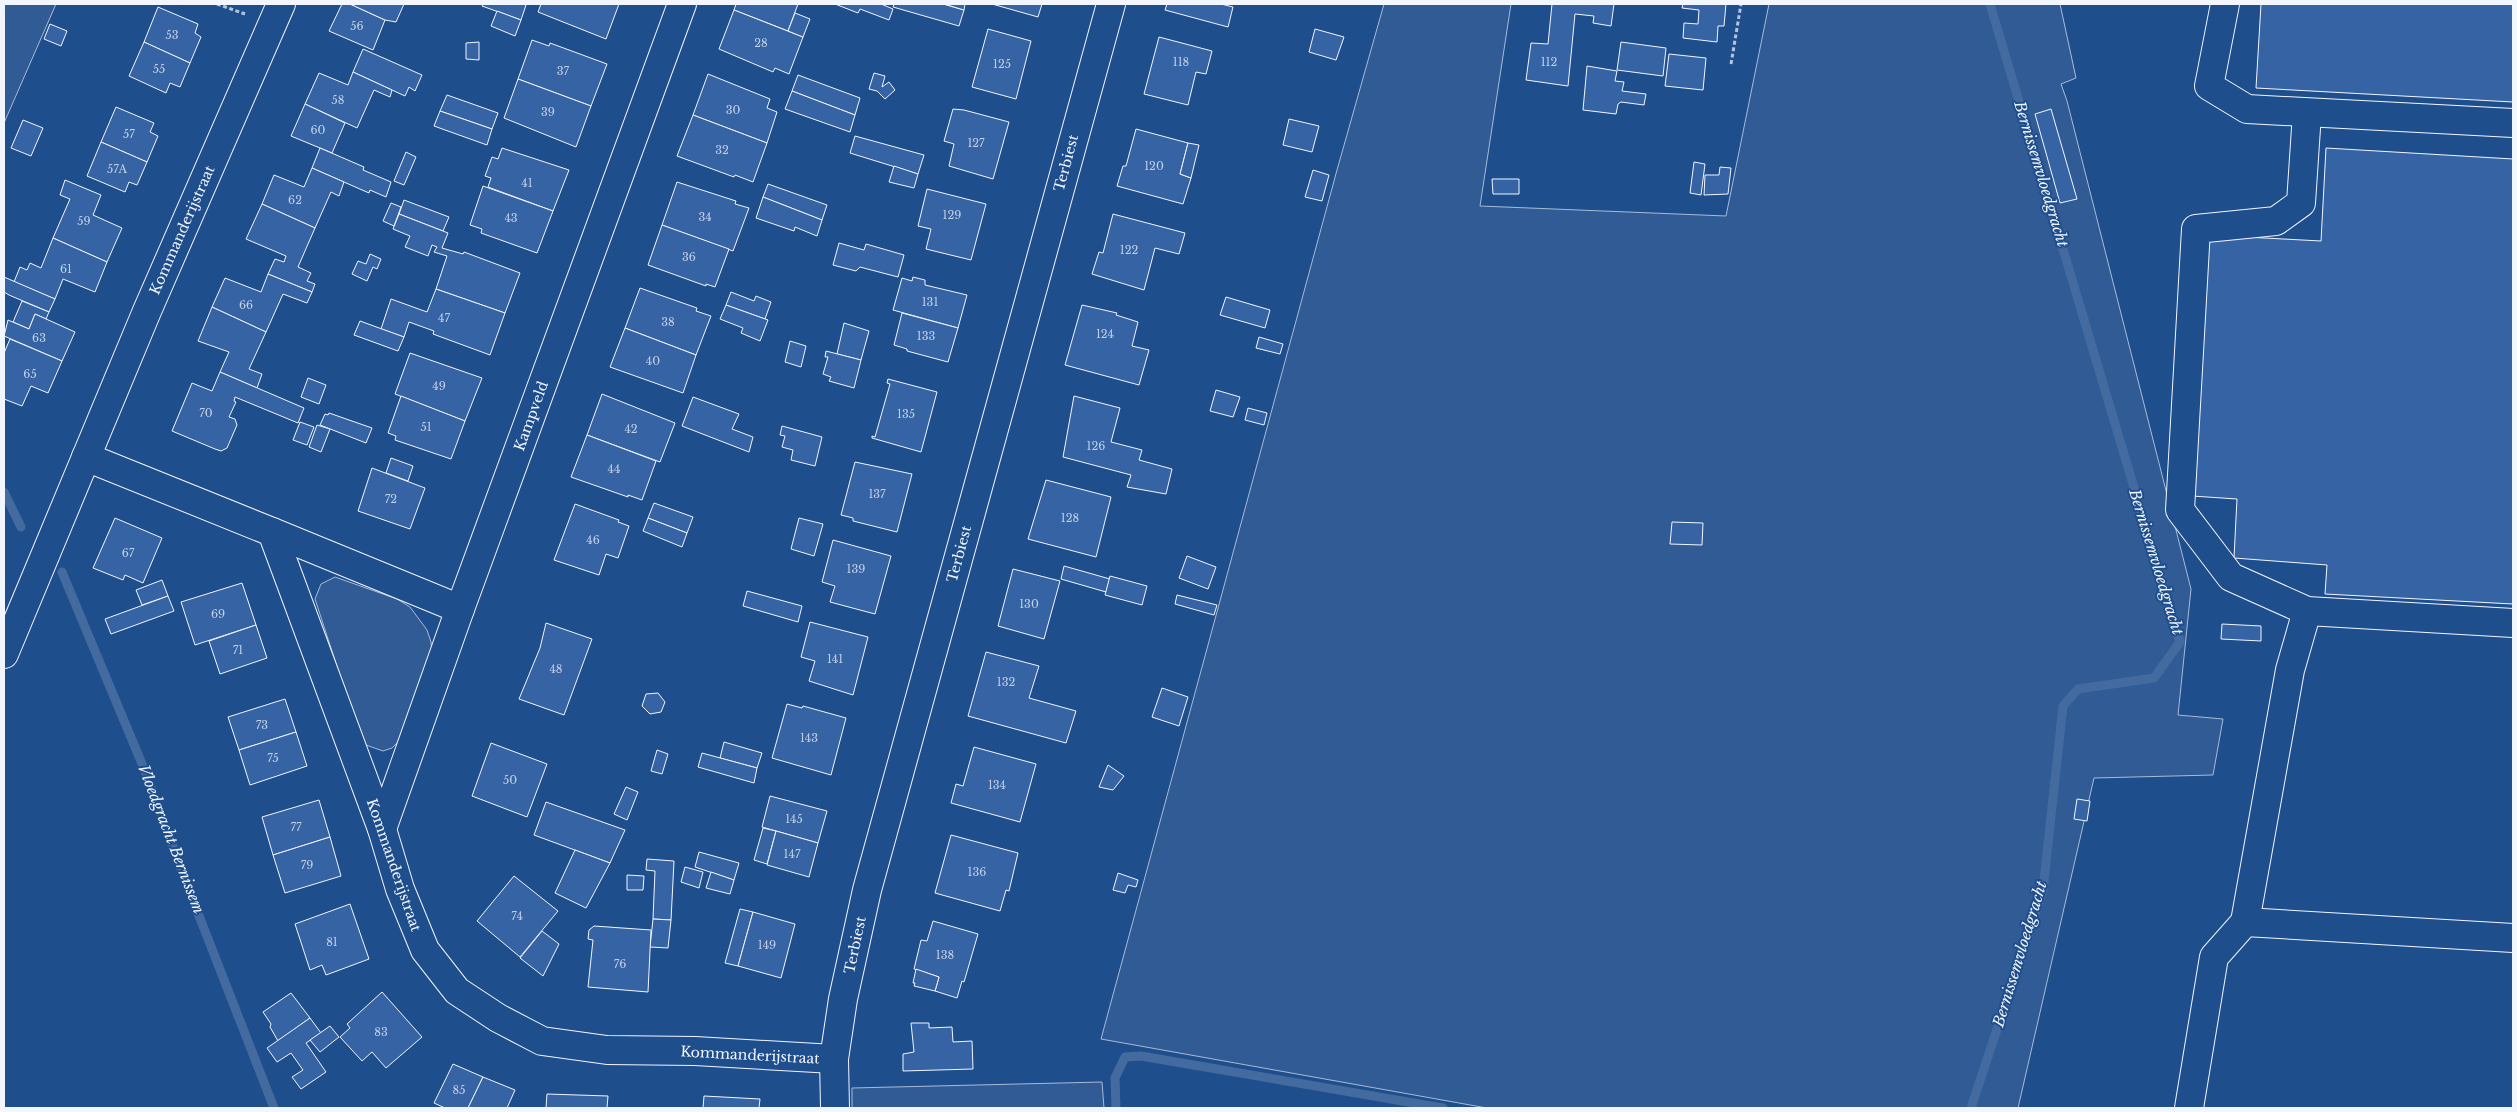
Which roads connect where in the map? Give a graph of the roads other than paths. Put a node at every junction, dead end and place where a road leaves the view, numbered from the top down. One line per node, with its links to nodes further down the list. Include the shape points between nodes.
1 (281, 4): 7 (street, Kommanderijstraat)
2 (682, 4): 9 (street, Kampveld)
3 (1110, 4): 16 (street, Terbiest, via 867,890 843,999)
4 (2225, 4): 5 (street, via 2209,86 2247,109)
5 (2308, 113): 6 (street); 10 (street, via 2301,203 2276,221 2196,229 2180,510 2231,577)
6 (2513, 123)
7 (86, 457): 8 (street); 12 (street, Kommanderijstraat)
8 (272, 532): 9 (street); 13 (street, Kommanderijstraat)
9 (460, 609): 13 (street, Kampveld)
10 (2306, 611): 11 (street); 14 (street, via 2290,670)
11 (2513, 623)
12 (4, 654)
13 (382, 829): 16 (street, Kommanderijstraat, via 400,889 425,950 457,991 542,1041 607,1050)
14 (2245, 922): 15 (street); 18 (street, via 2214,956)
15 (2513, 938)
16 (834, 1059): 17 (street, Terbiest)
17 (835, 1108)
18 (2189, 1108)

